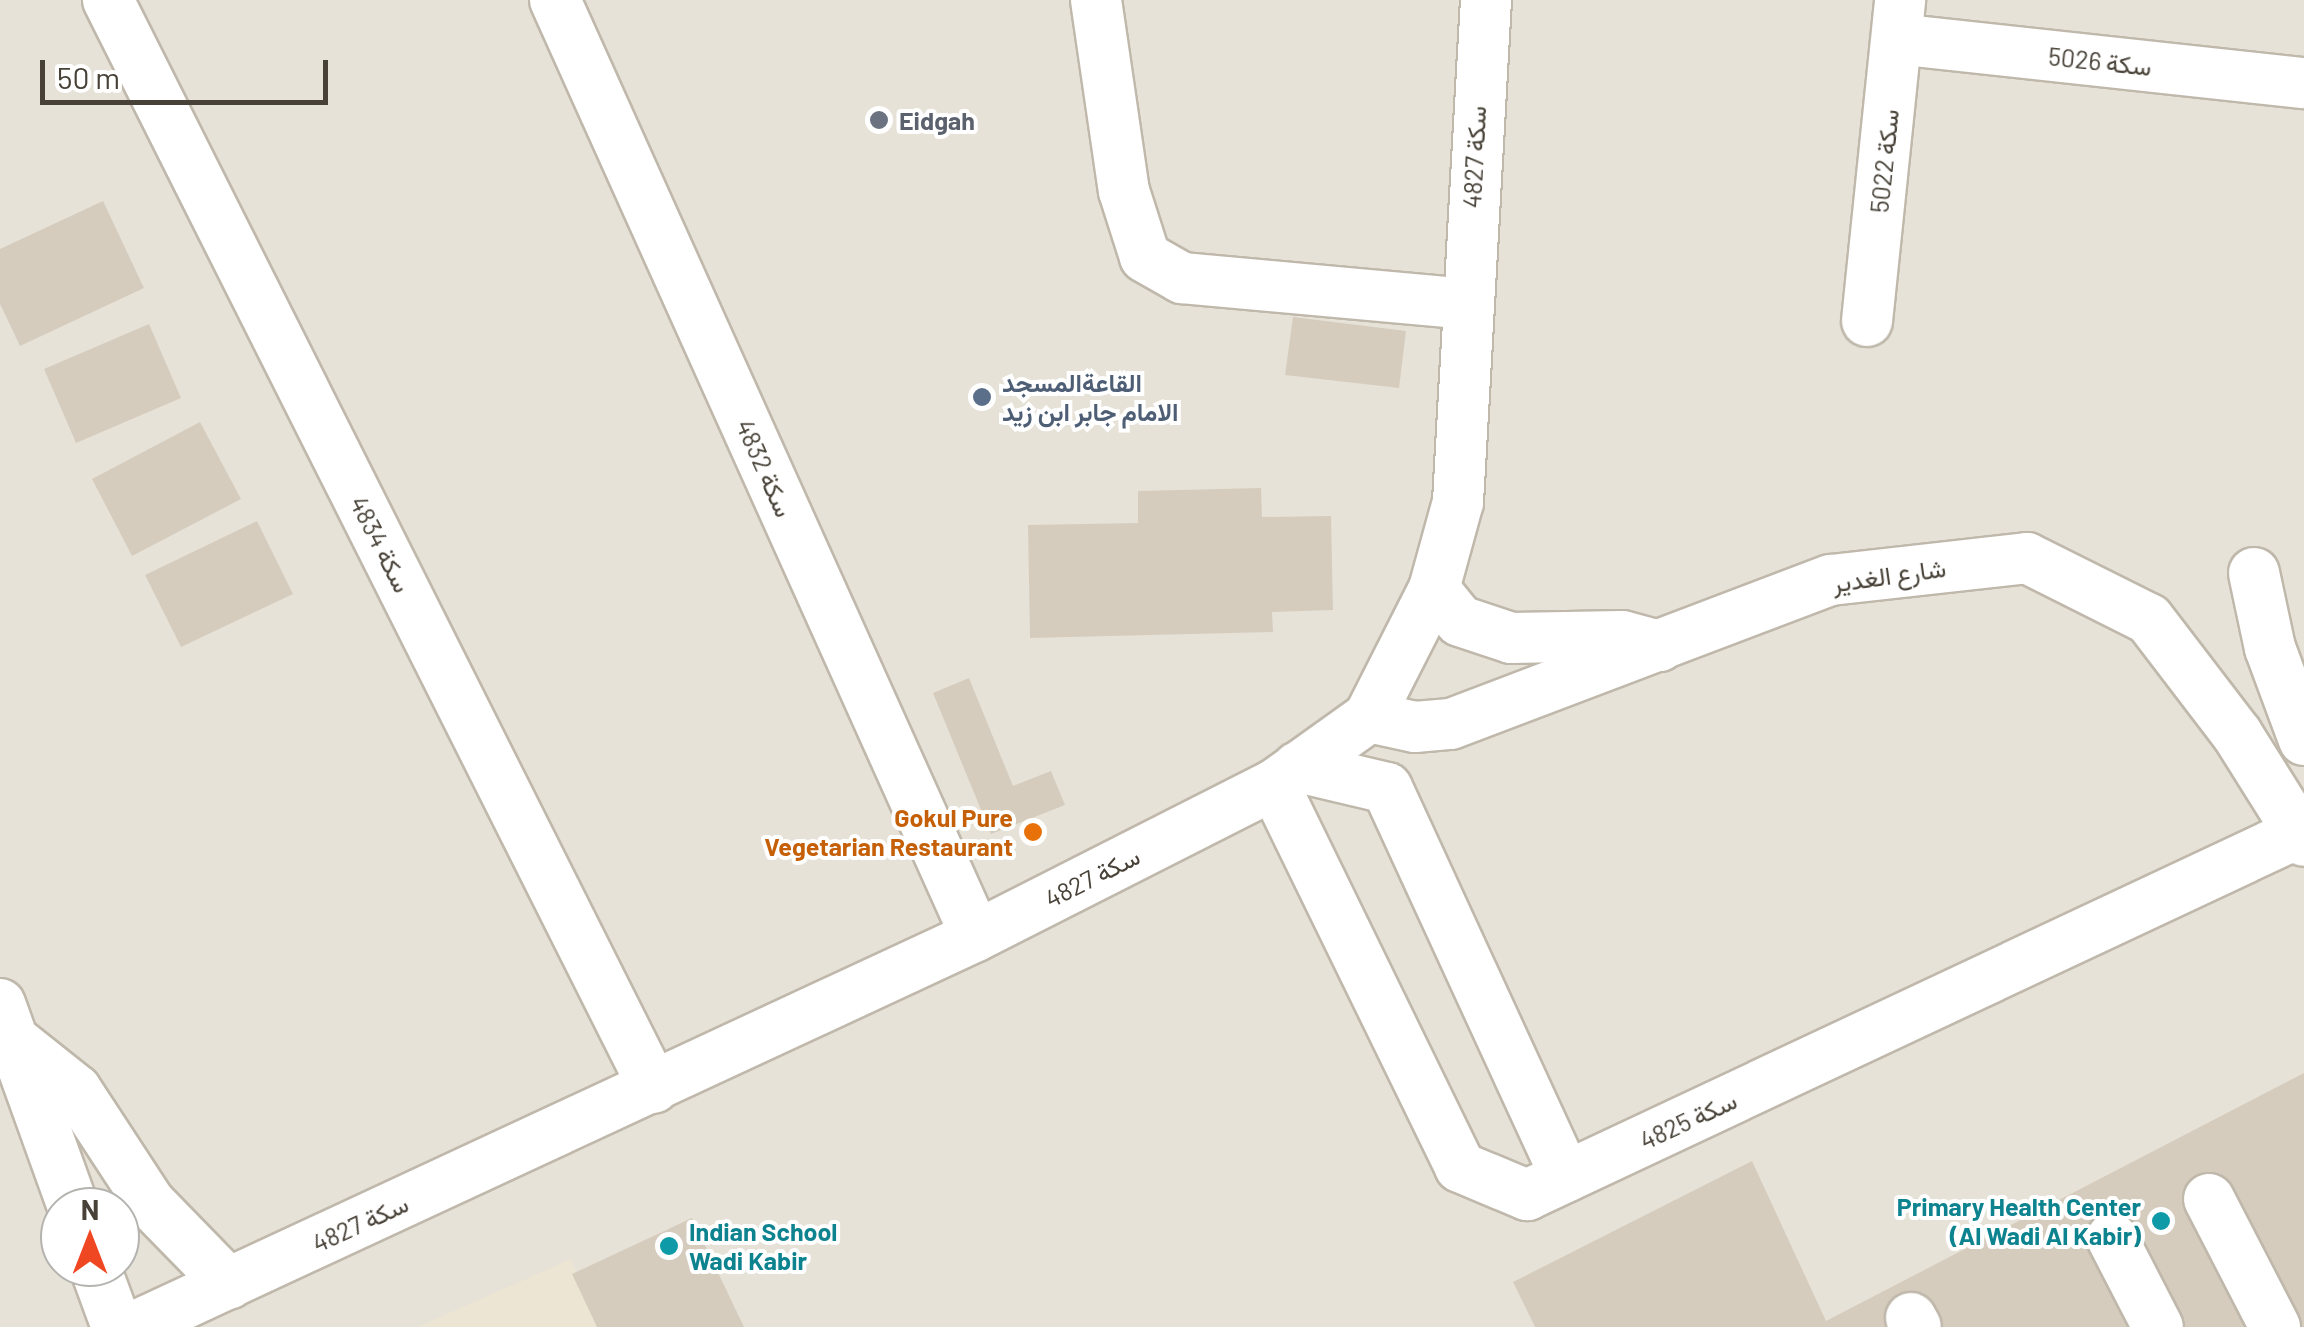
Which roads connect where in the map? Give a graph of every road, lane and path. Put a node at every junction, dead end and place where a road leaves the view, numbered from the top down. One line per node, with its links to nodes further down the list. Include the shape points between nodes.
1 (108, 0): 19 (street, سكة 4834)
2 (555, 0): 17 (street, سكة 4832)
3 (1096, 0): 7 (street, via 1124,191 1145,257 1182,278)
4 (1486, 0): 7 (street, سكة 4827)
5 (1899, 19): 6 (street, سكة 5026); 8 (street, سكة 5022)
6 (2304, 83)
7 (1467, 304): 10 (street, سكة 4827, via 1458,502)
8 (1868, 321)
9 (2254, 574): 11 (street)
10 (1434, 589): 12 (street, via 1460,620 1511,638 1622,636); 13 (street, سكة 4827)
11 (2287, 640): 14 (street)
12 (1665, 647): 13 (street, شارع الغدير, via 1451,724 1415,727); 16 (street, شارع الغدير, via 1830,580 2028,558 2149,619 2237,734)
13 (1369, 717): 15 (street, سكة 4827)
14 (2304, 740)
15 (1286, 776): 17 (street, سكة 4827); 20 (street, via 1388,788); 20 (street, سكة 4825, via 1460,1168 1527,1195)
16 (2302, 837): 20 (street, سكة 4825)
17 (976, 936): 19 (street, سكة 4827)
18 (6, 1022): 21 (street); 24 (street, via 76,1090 150,1203)
19 (654, 1088): 24 (street, سكة 4827)
20 (1566, 1177)
21 (66, 1187)
22 (2209, 1199): 29 (street)
23 (2112, 1238): 28 (street)
24 (229, 1284): 27 (street, سكة 4827)
25 (102, 1287): 26 (street)
26 (117, 1327)
27 (134, 1327)
28 (2158, 1327)
29 (2275, 1327)

